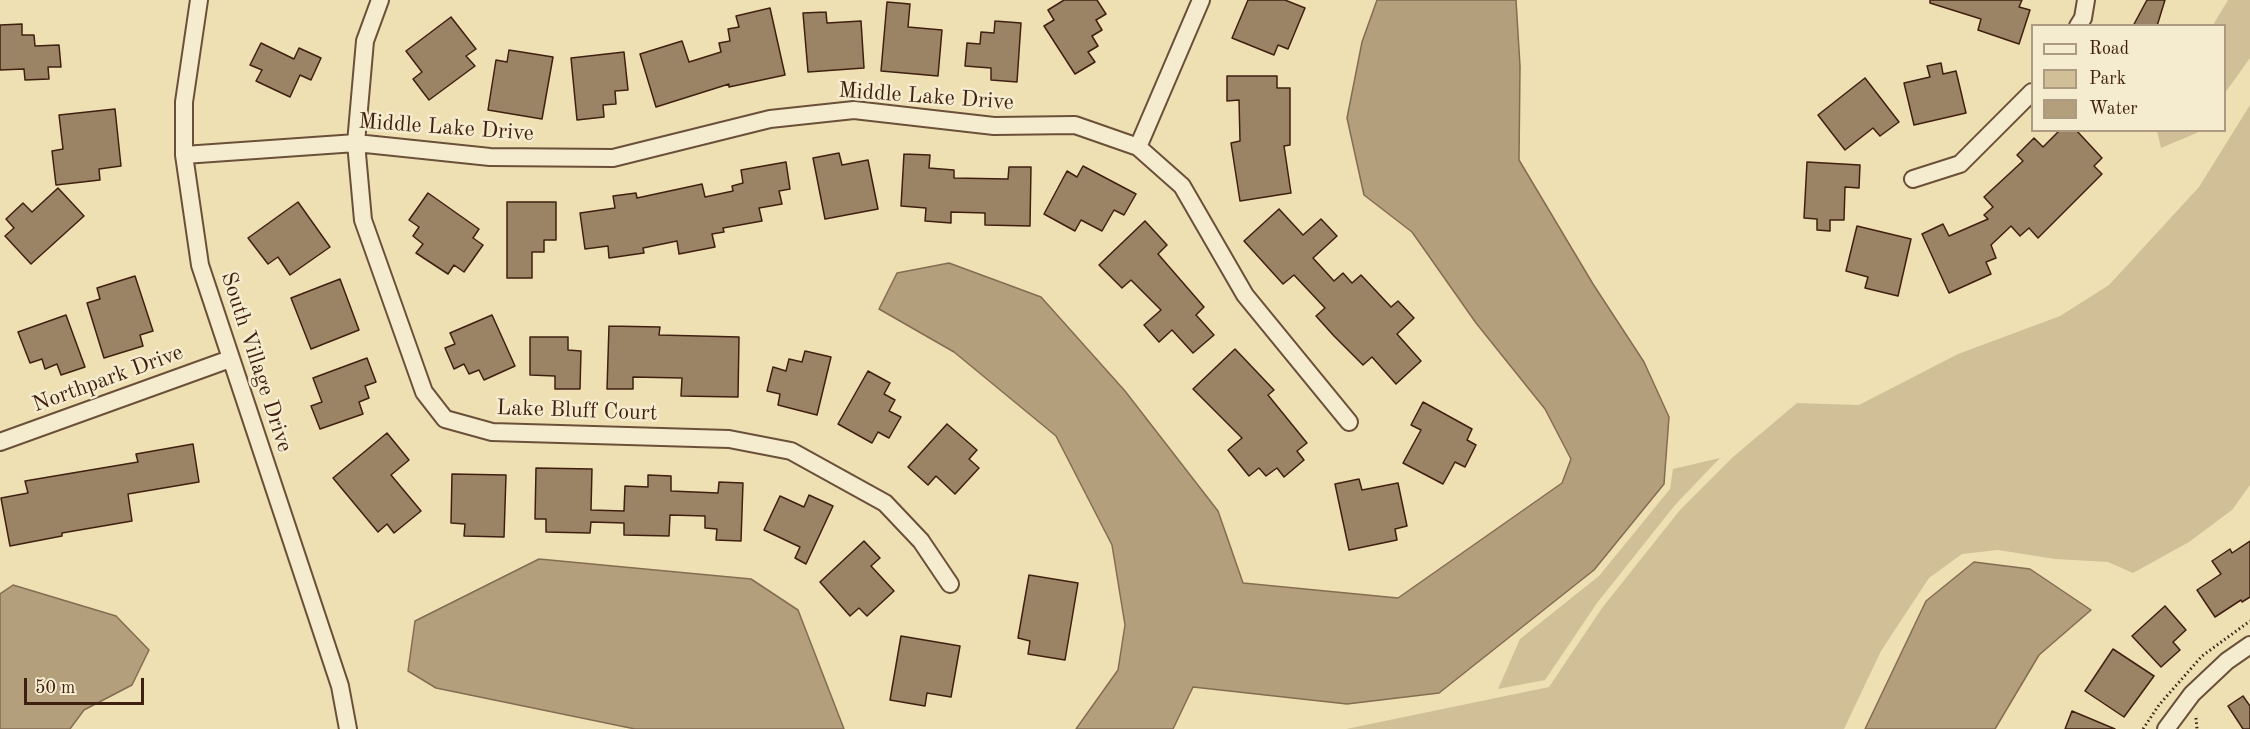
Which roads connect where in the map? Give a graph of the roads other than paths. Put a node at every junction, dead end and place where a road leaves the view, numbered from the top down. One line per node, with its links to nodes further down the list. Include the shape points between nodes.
1 (199, 0): 9 (street, South Village Drive, via 184,102)
2 (380, 0): 7 (street, Lake Bluff Court, via 365,41)
3 (1201, 0): 8 (street)
4 (2086, 0): 5 (street)
5 (2079, 24)
6 (2031, 93): 10 (street, via 1960,164)
7 (356, 143): 8 (street, Middle Lake Drive, via 490,157 613,158 770,119 854,110 994,126 1076,125); 9 (street, Middle Lake Drive); 14 (street, Lake Bluff Court, via 363,220 424,392 445,419 492,432 729,439 791,451 885,503 921,541)
8 (1138, 147): 12 (street, Middle Lake Drive, via 1182,186 1245,295)
9 (184, 156): 11 (street, South Village Drive, via 200,265)
10 (1913, 179)
11 (230, 358): 13 (street, Northpark Drive); 16 (street, South Village Drive, via 340,686)
12 (1349, 422)
13 (0, 442)
14 (950, 584)
15 (2250, 645): 17 (street, via 2192,694)
16 (348, 729)
17 (2166, 729)

